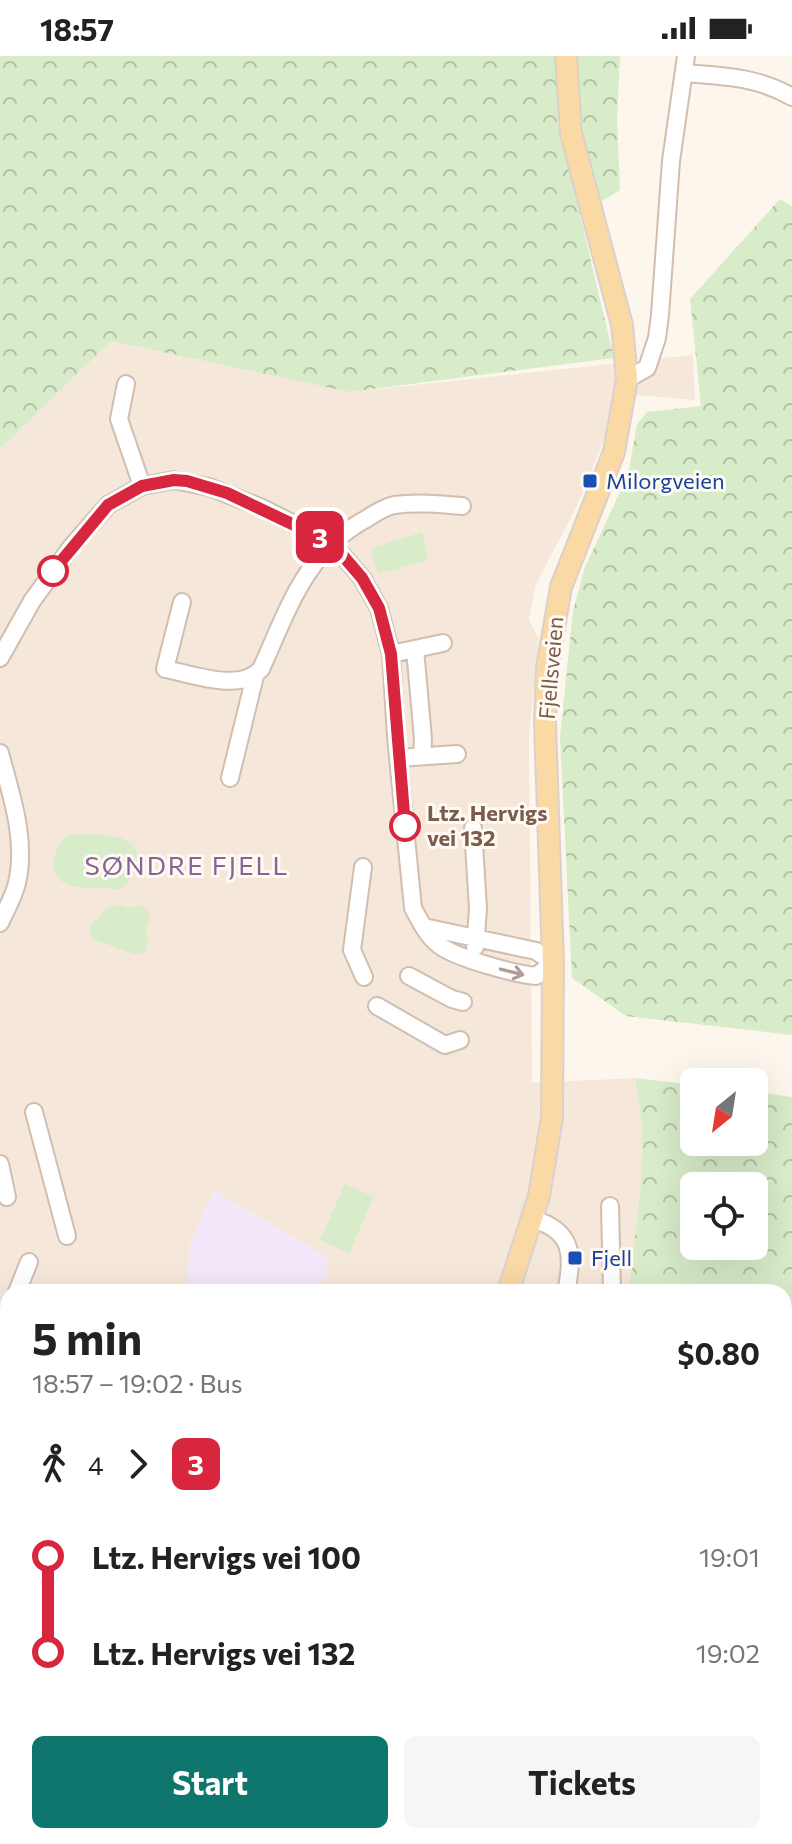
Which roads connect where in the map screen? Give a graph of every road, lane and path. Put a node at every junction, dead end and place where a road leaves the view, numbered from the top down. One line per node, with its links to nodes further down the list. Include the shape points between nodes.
1 (566, 56): 4 (main road, Fjellsveien, via 571,133 622,325)
2 (686, 64): 3 (street, via 774,86); 4 (street, via 671,161 657,338 647,368)
3 (792, 97)
4 (627, 379): 26 (main road, Fjellsveien, via 614,452 561,587 547,668)
5 (126, 384): 6 (street, via 119,419)
6 (142, 486): 8 (street, via 174,480 209,487); 13 (street, via 108,505 72,546)
7 (462, 506): 8 (street, via 390,506)
8 (332, 543): 12 (street, via 379,608); 14 (street, via 298,587)
9 (182, 602): 14 (street, via 165,669 231,681)
10 (443, 643): 11 (street)
11 (415, 649): 12 (street); 17 (street)
12 (391, 654): 18 (street)
13 (0, 658)
14 (255, 676): 19 (street)
15 (0, 753): 22 (street, via 21,851 17,885)
16 (457, 754): 17 (street)
17 (422, 756): 18 (street)
18 (398, 758): 23 (street, via 413,908)
19 (230, 778)
20 (473, 828): 24 (street)
21 (363, 867): 28 (street, via 352,950)
22 (0, 923)
23 (424, 927): 24 (street); 25 (street, via 440,945)
24 (475, 936): 25 (street); 26 (street, via 536,951)
25 (476, 961): 26 (street, one-way to 26, via 536,976)
26 (553, 963): 36 (main road, Fjellsveien, via 552,1117)
27 (409, 976): 29 (street)
28 (364, 977)
29 (463, 1002)
30 (377, 1006): 31 (street, via 445,1045)
31 (460, 1040)
32 (34, 1112): 37 (street)
33 (0, 1164): 34 (street)
34 (7, 1197)
35 (610, 1206): 42 (street)
36 (532, 1219): 40 (main road, Fjellsveien); 41 (street, via 551,1224 566,1240 571,1258)
37 (67, 1236)
38 (29, 1262): 39 (street)
39 (20, 1284)
40 (511, 1284)
41 (567, 1284)
42 (612, 1284)

